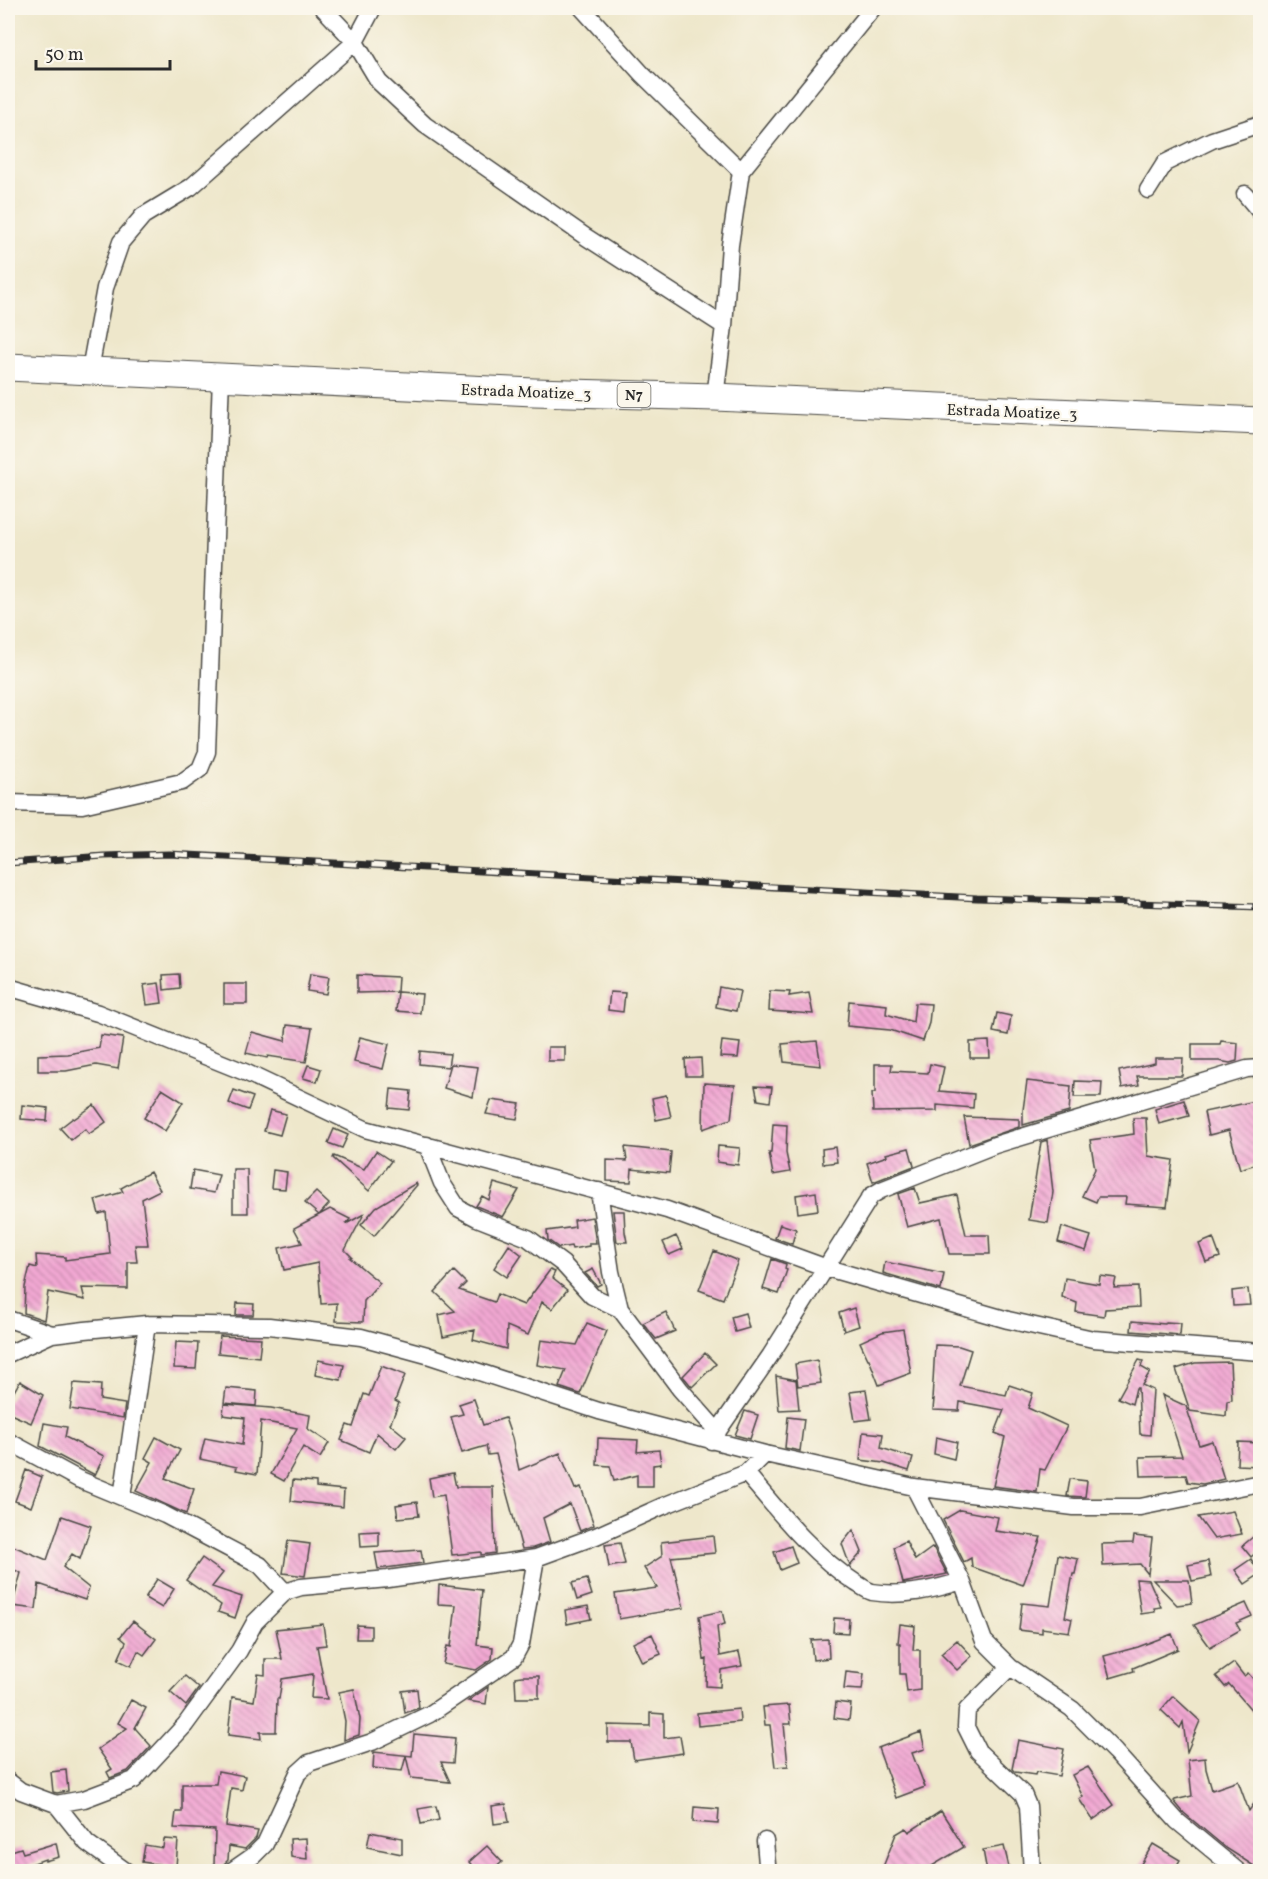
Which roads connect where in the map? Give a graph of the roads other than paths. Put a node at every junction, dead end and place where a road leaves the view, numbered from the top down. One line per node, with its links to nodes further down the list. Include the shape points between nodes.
1 (323, 8): 5 (street)
2 (373, 8): 5 (street)
3 (582, 8): 7 (street, via 643,75)
4 (873, 8): 7 (street)
5 (355, 42): 11 (street, via 379,82 425,125 586,237); 13 (street, via 191,187 143,216 121,242 105,288)
6 (1260, 124): 8 (street, via 1165,163)
7 (741, 171): 11 (street)
8 (1148, 190)
9 (1245, 194): 10 (street)
10 (1260, 212)
11 (724, 326): 15 (street)
12 (8, 367): 13 (highway, Estrada Moatize_3 / N7)
13 (90, 370): 14 (highway, Estrada Moatize_3 / N7)
14 (220, 377): 15 (highway, Estrada Moatize_3 / N7); 17 (street, via 207,752 200,769 182,782 82,805)
15 (715, 397): 16 (highway, Estrada Moatize_3 / N7)
16 (1260, 421)
17 (8, 803)
18 (8, 987): 20 (street, via 98,1013 247,1073 365,1129)
19 (1260, 1068): 22 (street, via 995,1145 881,1190 863,1206)
20 (427, 1145): 21 (street); 23 (street, via 442,1183 458,1208 528,1238 563,1264 592,1296)
21 (599, 1191): 22 (street, via 667,1210); 23 (street)
22 (827, 1268): 27 (street, via 1008,1320 1093,1339); 29 (street)
23 (620, 1309): 29 (street)
24 (8, 1319): 26 (street)
25 (147, 1324): 26 (street); 29 (street, via 269,1326 361,1337 599,1411); 35 (street)
26 (52, 1334): 28 (street)
27 (1260, 1352)
28 (8, 1354)
29 (715, 1436): 31 (street)
30 (8, 1441): 35 (street, via 78,1479)
31 (765, 1454): 32 (street); 34 (street)
32 (746, 1473): 36 (street); 37 (street, via 787,1522 840,1572 869,1591 901,1594)
33 (1260, 1483): 34 (street, via 1140,1507 1074,1507)
34 (914, 1487): 37 (street)
35 (122, 1497): 38 (street, via 260,1565)
36 (536, 1558): 38 (street); 44 (street, via 521,1644 514,1656 430,1714 372,1742 309,1763 298,1773 265,1844)
37 (962, 1581): 39 (street, via 984,1641)
38 (285, 1592): 41 (street, via 255,1622 239,1651 185,1725 134,1780 84,1799)
39 (1010, 1667): 46 (street, via 967,1710 966,1727 978,1751 1023,1794 1028,1806); 47 (street, via 1072,1709 1177,1821)
40 (12, 1791): 41 (street)
41 (56, 1804): 43 (street, via 87,1843)
42 (765, 1841): 45 (street)
43 (127, 1872)
44 (230, 1872)
45 (766, 1872)
46 (1032, 1872)
47 (1239, 1872)

